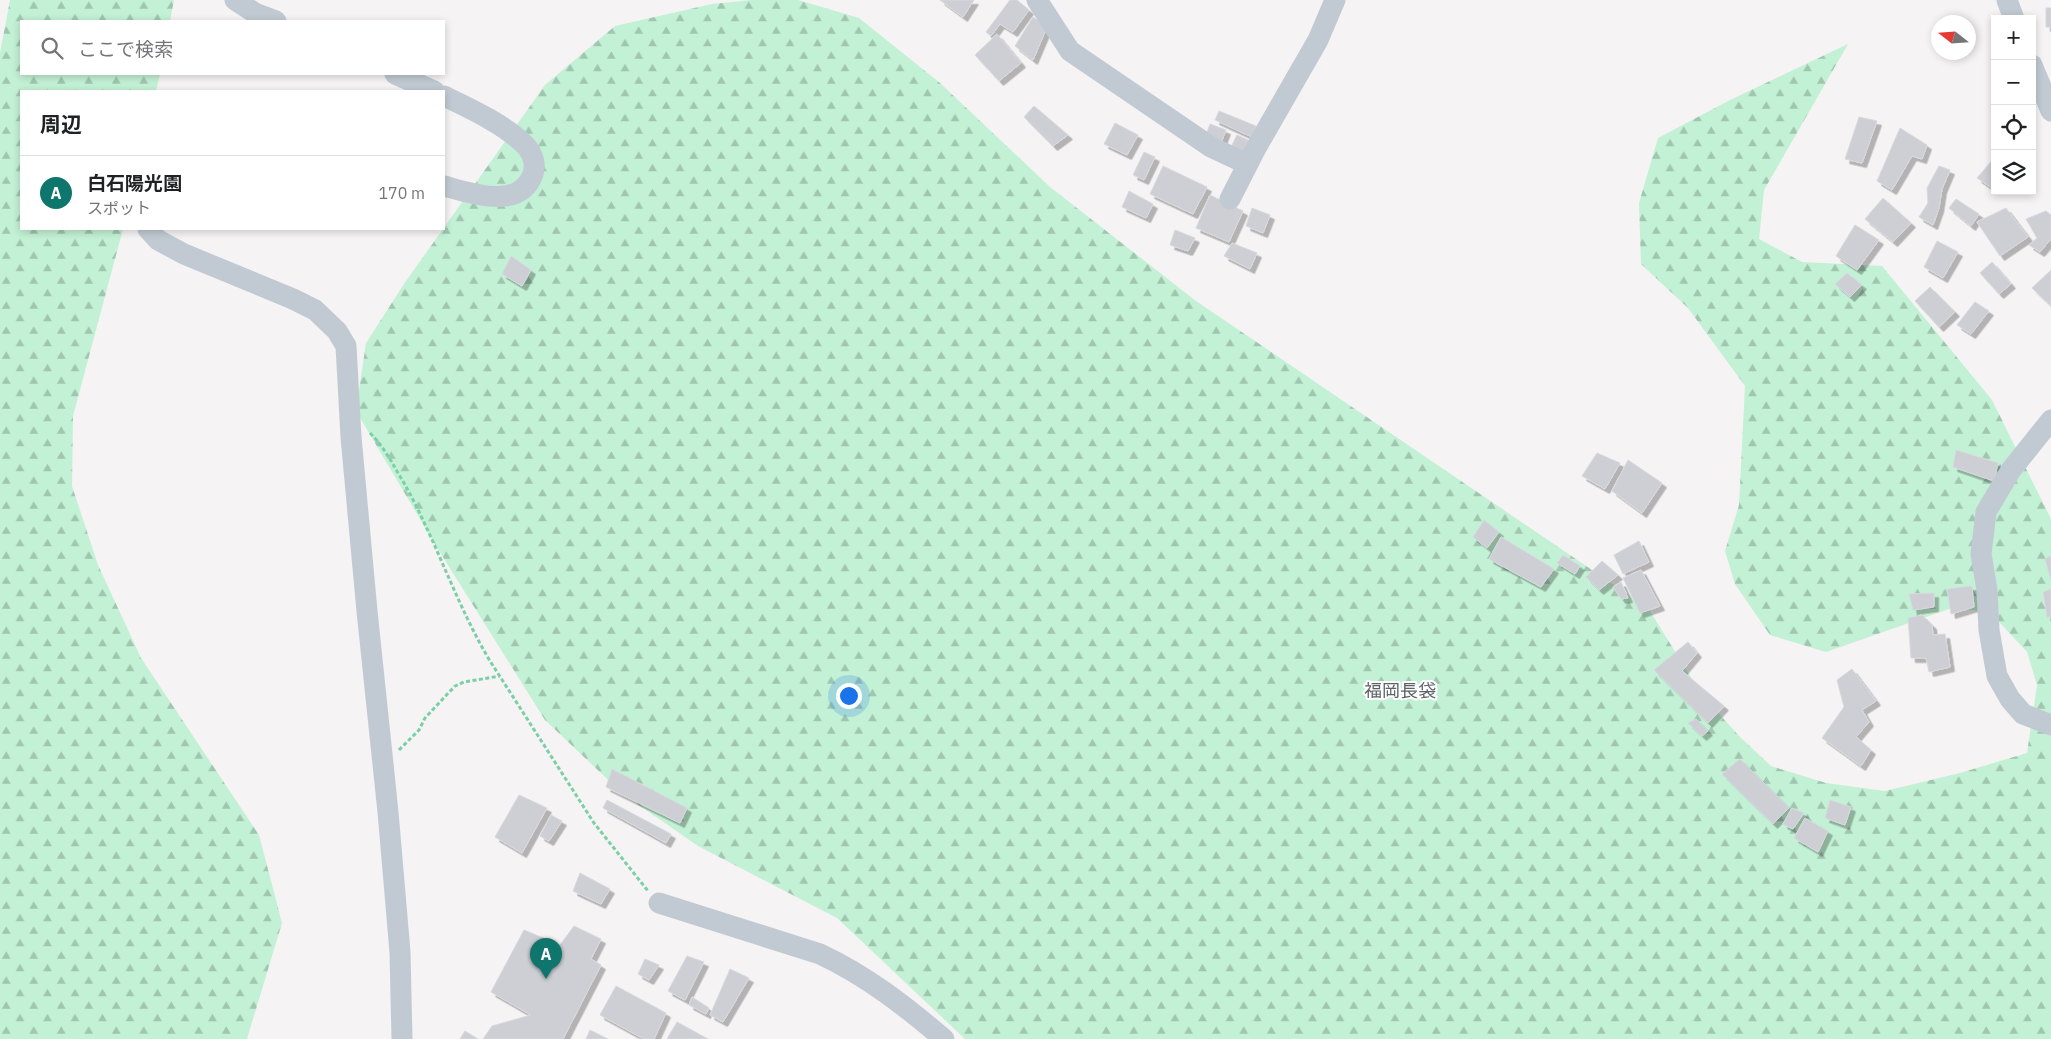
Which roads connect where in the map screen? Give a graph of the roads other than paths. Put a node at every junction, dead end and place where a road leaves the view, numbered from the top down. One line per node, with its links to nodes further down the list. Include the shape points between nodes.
1 (235, 0): 6 (street)
2 (1037, 0): 12 (street, via 1070,51 1211,147)
3 (1334, 0): 12 (street, via 1318,40)
4 (2007, 0): 5 (street)
5 (2013, 15)
6 (274, 20)
7 (397, 75): 9 (street)
8 (2036, 75): 11 (street)
9 (432, 90)
10 (445, 96): 13 (street, via 515,137 526,146 535,168 524,188 504,196 472,194)
11 (2051, 111)
12 (1247, 164): 14 (street)
13 (445, 186)
14 (1230, 199)
15 (149, 230): 19 (street, via 158,240 184,254 294,298 315,310 337,331 346,346 351,437 400,952)
16 (2051, 420): 17 (street, via 2011,470 1986,512 1981,554 1996,676 2023,714)
17 (2051, 725)
18 (658, 903): 20 (street, via 835,961 891,995)
19 (402, 1039)
20 (944, 1039)

